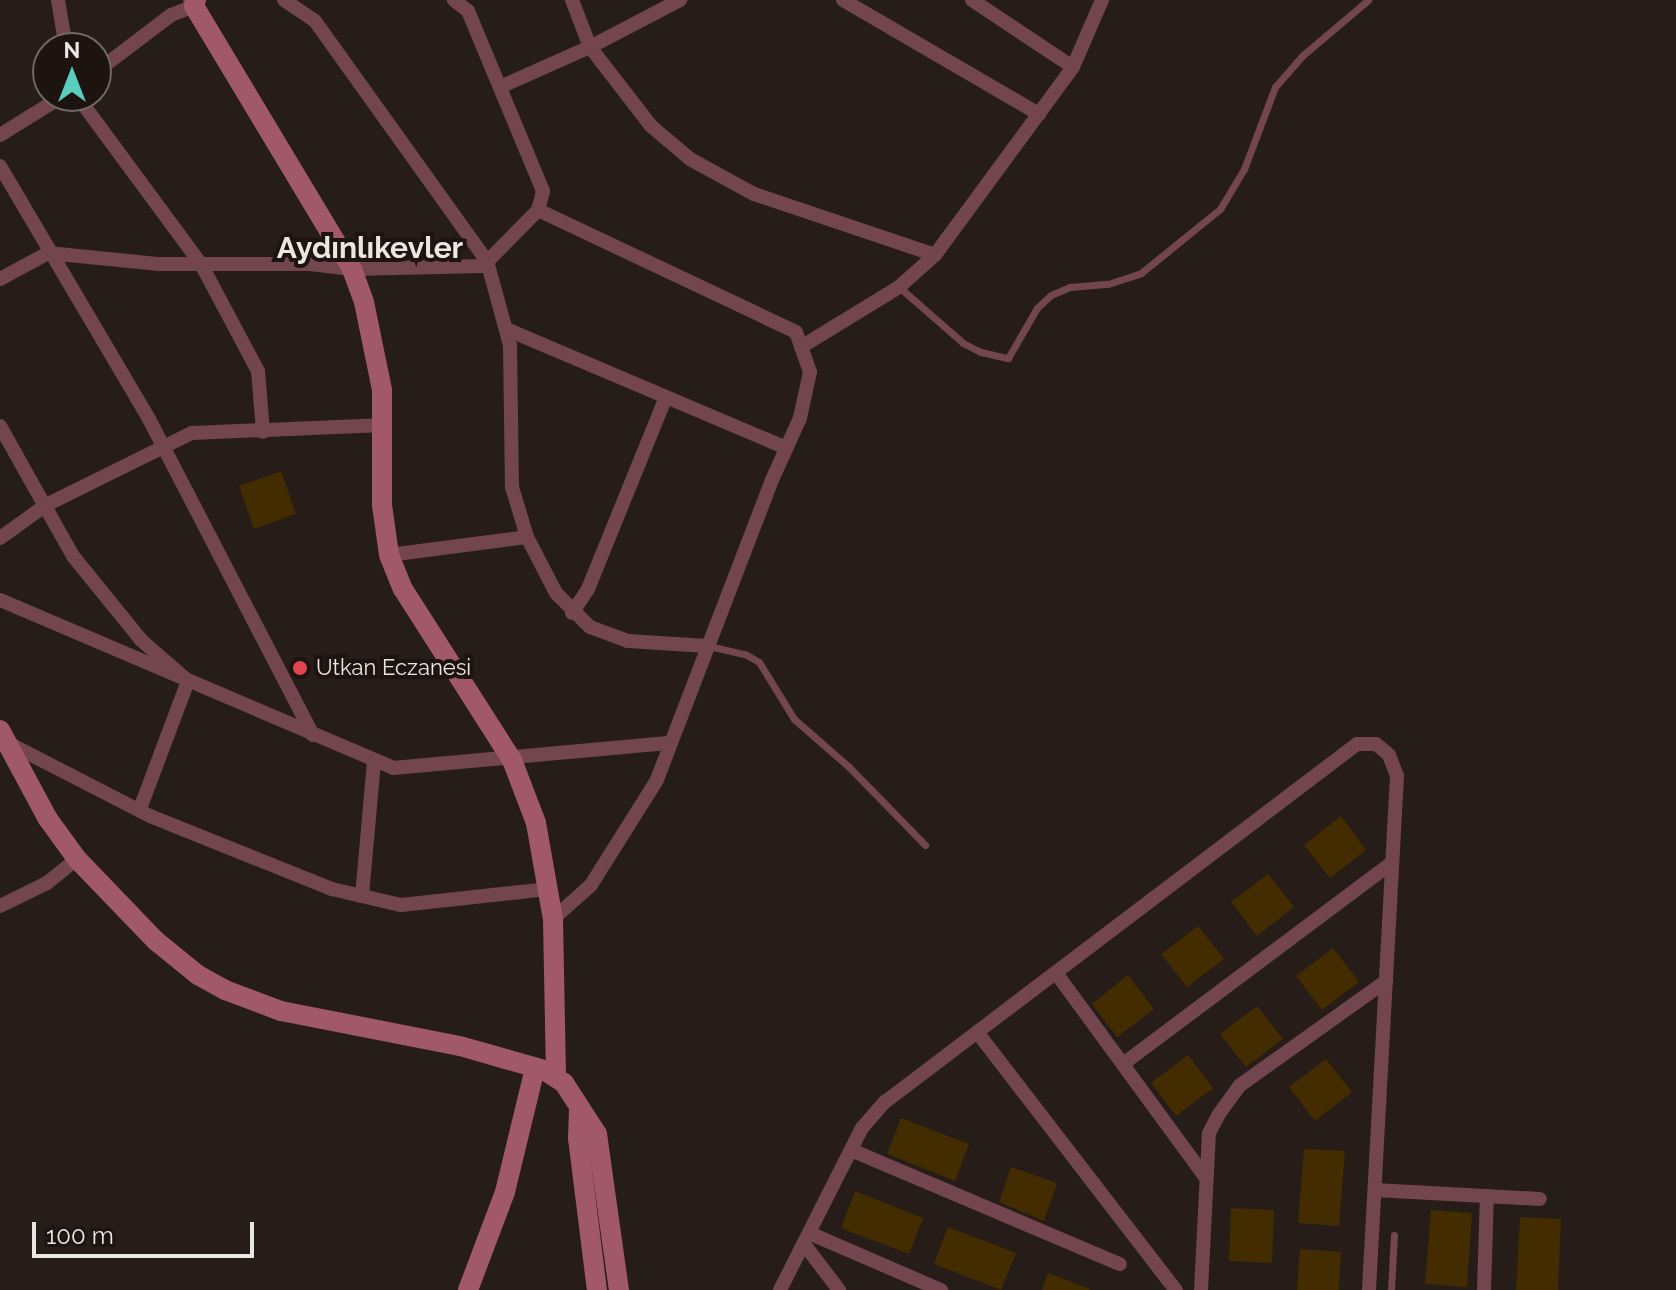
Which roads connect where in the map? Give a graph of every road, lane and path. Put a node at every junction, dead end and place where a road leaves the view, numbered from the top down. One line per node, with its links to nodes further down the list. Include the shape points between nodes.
1 (58, 0): 11 (street)
2 (284, 0): 24 (street, via 315,21)
3 (454, 0): 15 (street, via 468,11)
4 (572, 0): 12 (street)
5 (680, 0): 12 (street)
6 (843, 0): 18 (street)
7 (972, 0): 14 (street)
8 (1102, 0): 14 (street)
9 (1368, 0): 28 (lane, via 1302,56 1275,87 1244,169 1220,209 1141,273 1051,295 1037,308 1008,358 963,343)
10 (195, 2): 13 (street); 26 (street)
11 (63, 32)
12 (590, 47): 15 (street); 23 (street, via 651,126 711,172 777,203)
13 (112, 60)
14 (1073, 67): 18 (street)
15 (500, 87): 21 (street, via 543,191)
16 (37, 112): 19 (street)
17 (89, 112): 25 (street)
18 (1039, 114): 23 (street)
19 (0, 135)
20 (0, 166): 22 (street)
21 (538, 210): 24 (street); 30 (street, via 796,332)
22 (48, 253): 25 (street); 27 (street); 35 (street)
23 (935, 255): 28 (street)
24 (487, 261): 26 (street, via 483,266); 29 (street)
25 (201, 264): 26 (street); 34 (street, via 258,371)
26 (352, 269): 32 (street, via 373,334)
27 (0, 279)
28 (899, 287): 30 (street)
29 (506, 329): 31 (street); 38 (street, via 512,487)
30 (801, 347): 36 (street, via 810,372 800,418)
31 (666, 397): 36 (street); 42 (street, via 588,589)
32 (384, 425): 34 (street); 40 (street, via 382,505)
33 (0, 426): 37 (street)
34 (263, 432): 35 (street, via 192,433)
35 (162, 445): 37 (street); 45 (street)
36 (786, 448): 43 (street)
37 (46, 505): 39 (street); 44 (street, via 83,568 141,640)
38 (527, 537): 40 (street); 42 (street)
39 (0, 538)
40 (389, 555): 48 (street, via 403,589)
41 (0, 600): 44 (street)
42 (572, 613): 43 (street, via 590,627 628,641)
43 (707, 646): 47 (street); 51 (lane, via 759,662 794,719)
44 (188, 681): 45 (street); 50 (street)
45 (313, 735): 49 (street)
46 (4, 737): 50 (street); 52 (street, via 48,819)
47 (668, 743): 48 (street); 57 (street, via 657,780 591,885)
48 (512, 760): 49 (street, via 393,768); 54 (street, via 536,823)
49 (374, 761): 55 (street)
50 (140, 809): 55 (street, via 251,858)
51 (925, 845)
52 (77, 859): 56 (street, via 47,883); 62 (street, via 176,959 225,990 281,1011 460,1046)
53 (1392, 863): 58 (street, via 1397,776 1389,755 1376,744 1357,744); 59 (street); 61 (street)
54 (549, 889): 55 (street, via 401,905); 57 (street)
55 (362, 896)
56 (0, 906)
57 (553, 919): 63 (street)
58 (1056, 973): 60 (street); 61 (street)
59 (1386, 981): 66 (street, via 1239,1086 1209,1133); 67 (street)
60 (977, 1032): 65 (street, via 885,1102); 79 (street)
61 (1123, 1064): 66 (street)
62 (535, 1068): 63 (street); 73 (street, via 505,1192)
63 (556, 1077): 64 (street)
64 (579, 1109): 74 (street); 75 (street, via 597,1134)
65 (851, 1150): 71 (street); 72 (street)
66 (1207, 1179): 80 (street)
67 (1375, 1190): 68 (street); 81 (street)
68 (1487, 1196): 69 (street); 83 (street)
69 (1540, 1199)
70 (1394, 1235): 82 (lane)
71 (807, 1239): 76 (street); 77 (street); 78 (street)
72 (1120, 1264)
73 (468, 1290)
74 (597, 1290)
75 (619, 1290)
76 (780, 1290)
77 (839, 1290)
78 (941, 1290)
79 (1176, 1290)
80 (1201, 1290)
81 (1369, 1290)
82 (1391, 1290)
83 (1484, 1290)

